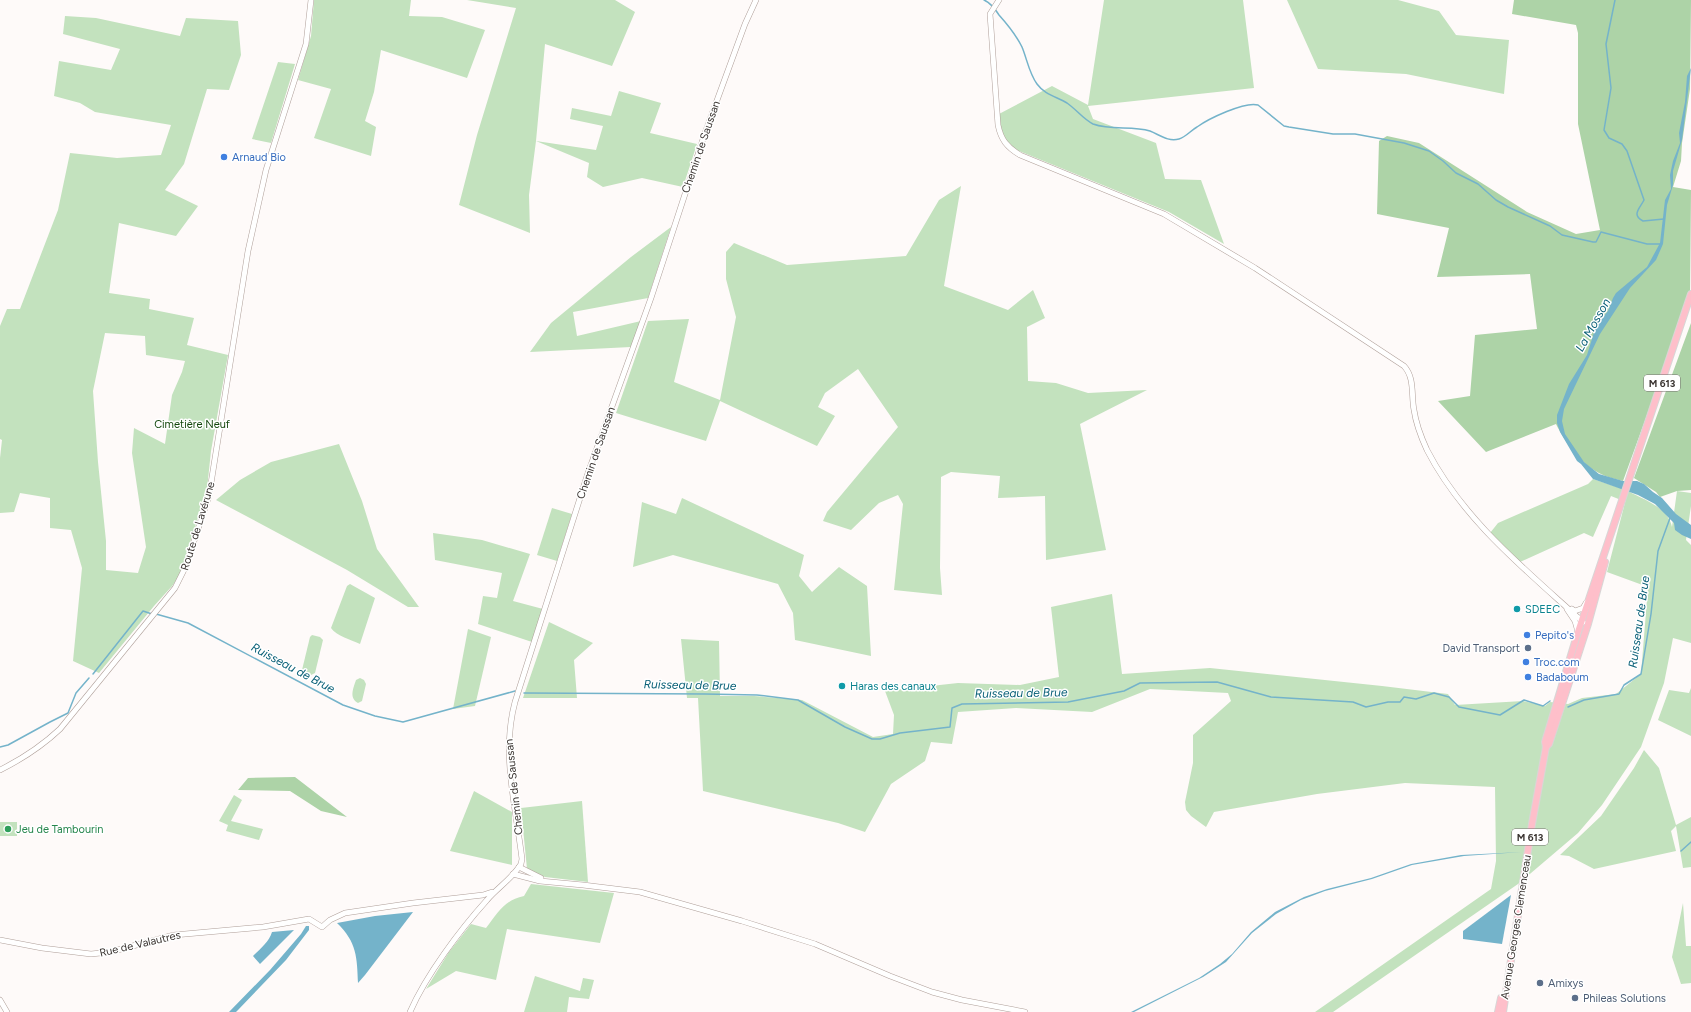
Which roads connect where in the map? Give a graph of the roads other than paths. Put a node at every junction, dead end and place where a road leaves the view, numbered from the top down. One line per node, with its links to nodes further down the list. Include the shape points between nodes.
1 (311, 0): 10 (street, Route de Lavérune, via 306,44 266,170 248,251 209,496 183,573 176,588 71,716 39,747)
2 (756, 0): 11 (street, Chemin de Saussan, via 705,133 656,284 576,510 515,702 511,717 509,754 522,859)
3 (998, 2): 7 (street, via 990,14 998,125 1005,144 1020,155 1164,214 1255,268 1404,366 1411,378 1418,429 1438,469 1488,534)
4 (1691, 294): 5 (main road, M 613)
5 (1608, 547): 6 (main road, M 613); 8 (main road, M 613, via 1604,570)
6 (1591, 594): 7 (street, via 1580,610 1576,611); 8 (main road, M 613)
7 (1562, 603): 8 (street)
8 (1582, 622): 9 (main road, M 613, via 1549,744); 9 (main road, M 613, via 1545,742)
9 (1546, 747): 17 (main road, Avenue Georges Clemenceau / M 613)
10 (0, 770)
11 (519, 867): 12 (street); 13 (street, via 538,878)
12 (513, 874): 13 (street); 14 (street)
13 (555, 882): 22 (street, via 647,894 815,944 932,992)
14 (492, 893): 15 (street); 16 (street)
15 (483, 895): 16 (street); 18 (street, Rue de Valautres, via 345,913 322,926 309,919 263,927 174,934 100,953 84,954)
16 (483, 904): 21 (street, via 434,969)
17 (1516, 928): 23 (main road, M 613); 24 (main road, Avenue Georges Clemenceau / M 613)
18 (0, 940)
19 (0, 1000): 20 (street)
20 (7, 1012)
21 (410, 1012)
22 (1025, 1012)
23 (1498, 1012)
24 (1503, 1012)

